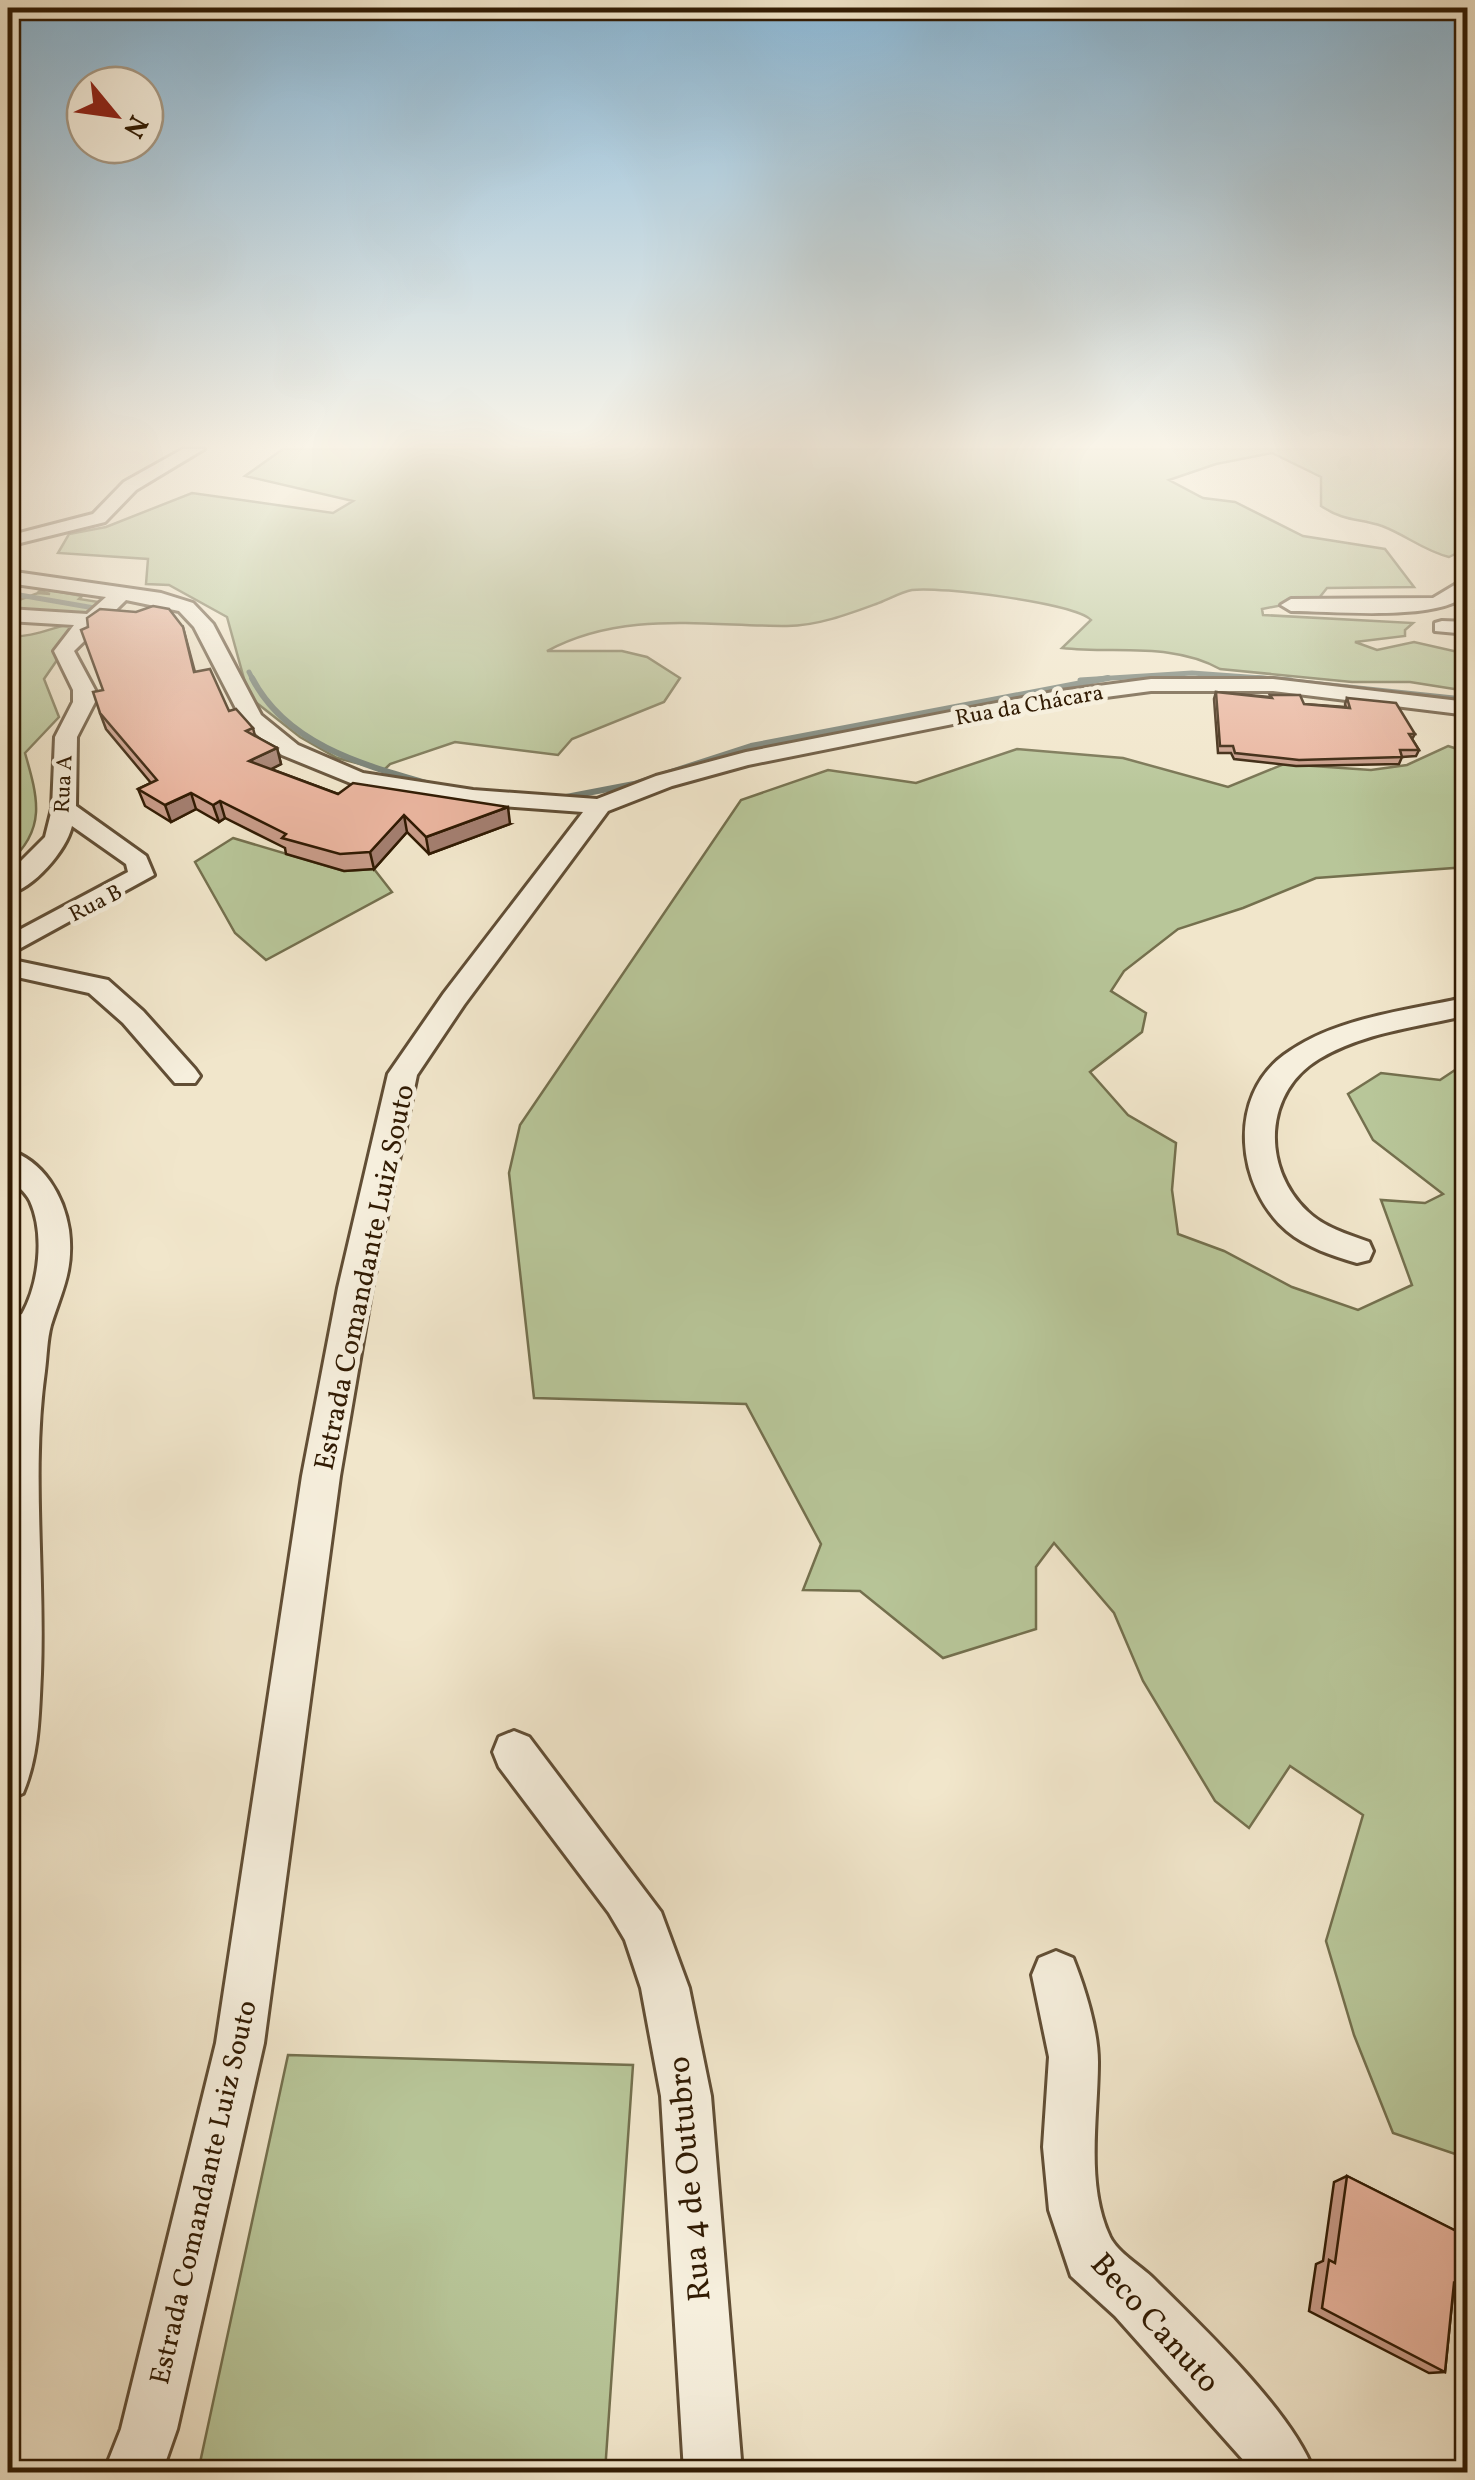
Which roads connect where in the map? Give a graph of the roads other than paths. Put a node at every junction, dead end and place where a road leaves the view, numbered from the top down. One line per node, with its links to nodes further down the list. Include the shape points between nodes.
1 (8, 577): 3 (street)
2 (1468, 583): 4 (street, via 1434,604)
3 (121, 594): 6 (street, Rua A); 10 (street, via 161,599 195,614 252,719 290,750 331,770 411,790)
4 (1291, 606)
5 (8, 615): 6 (street)
6 (92, 620): 11 (street, Rua A, via 64,651 84,702 66,737)
7 (1442, 627): 8 (street)
8 (1468, 628)
9 (1468, 709): 10 (street, Rua da Chácara, via 1273,685 1190,682 1113,689 746,759)
10 (600, 806): 23 (street, Estrada Comandante Luiz Souto, via 403,1074 321,1476 240,2043)
11 (64, 809): 12 (street, Rua A, via 56,838); 13 (street, Rua B, via 137,861 141,876)
12 (8, 886)
13 (8, 948)
14 (8, 967): 16 (street, via 98,986 134,1016)
15 (1468, 1006): 18 (street, via 1322,1045 1290,1064 1268,1097 1257,1131 1261,1163 1279,1200 1296,1220)
16 (185, 1076)
17 (8, 1161): 19 (street, via 45,1199 53,1240 43,1310)
18 (1357, 1251)
19 (21, 1329): 21 (street, via 22,1632)
20 (514, 1752): 24 (street, Rua 4 de Outubro, via 645,1928 665,1988 686,2096)
21 (8, 1778)
22 (1056, 1975): 25 (street, Beco Canuto, via 1074,2057 1069,2148 1075,2210 1090,2257 1269,2443)
23 (134, 2472)
24 (713, 2472)
25 (1285, 2472)

